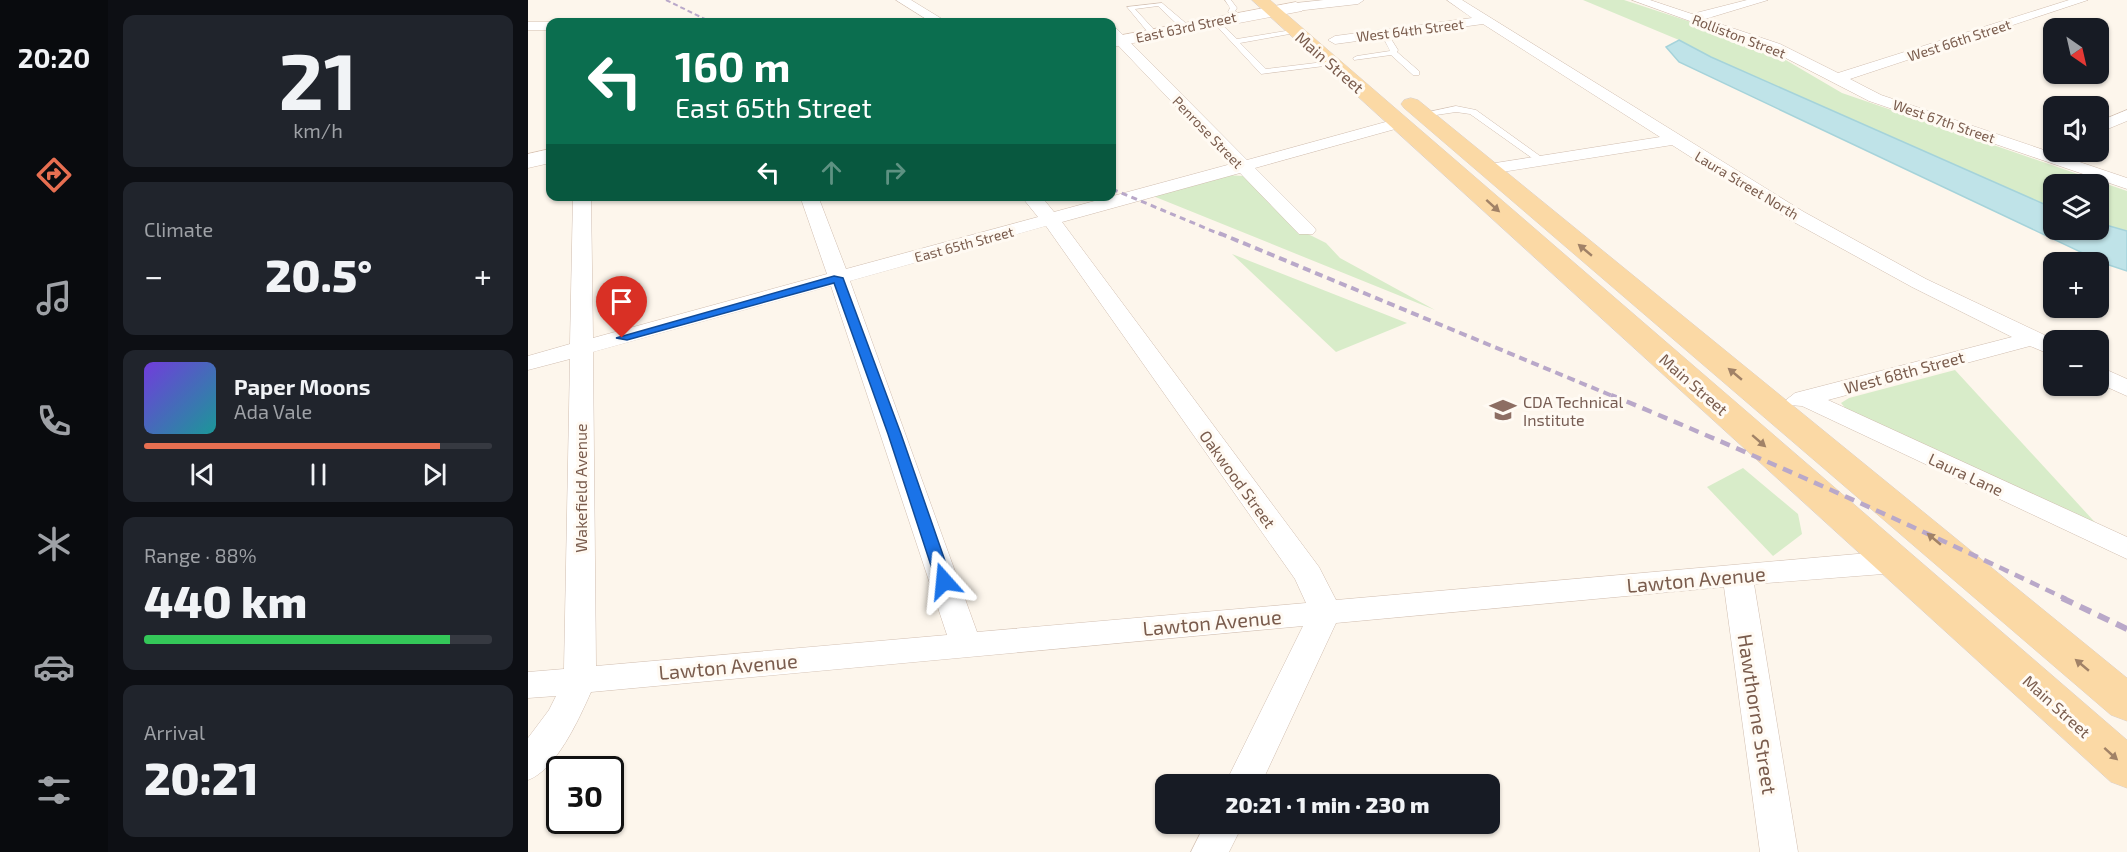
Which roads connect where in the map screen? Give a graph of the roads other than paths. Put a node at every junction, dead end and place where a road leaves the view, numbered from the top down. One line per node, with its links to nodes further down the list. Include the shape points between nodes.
1 (902, 0): 10 (street)
2 (1228, 0): 9 (lane, via 1234,8 1230,11)
3 (1358, 0): 8 (street)
4 (1453, 0): 12 (street, Laura Street North)
5 (1638, 0): 11 (street, Rolliston Street)
6 (1762, 0): 11 (street)
7 (2082, 0): 25 (street, West 66th Street)
8 (1282, 10): 9 (street, East 63rd Street); 21 (lane); 23 (main road, Main Street)
9 (1239, 16): 13 (street, East 63rd Street)
10 (933, 18)
11 (1693, 18): 25 (street, Rolliston Street, via 1775,47)
12 (1485, 20): 17 (street, West 64th Street); 29 (street, Laura Street North)
13 (1215, 21): 16 (street, East 63rd Street); 21 (lane)
14 (528, 26): 15 (street)
15 (546, 26)
16 (1185, 27): 18 (street, East 63rd Street); 18 (lane, via 1160,3 1130,7)
17 (1383, 33): 22 (lane); 23 (street, West 64th Street)
18 (1154, 34): 19 (street, East 63rd Street)
19 (1116, 38)
20 (1116, 40): 35 (street, Penrose Street)
21 (1235, 42): 23 (lane, via 1264,72)
22 (1393, 53): 23 (lane); 24 (lane)
23 (1341, 54): 27 (main road, Main Street)
24 (1416, 73)
25 (1836, 79): 30 (street, West 67th Street, via 1875,98)
26 (2127, 116): 28 (street)
27 (1412, 119): 33 (lane, via 1456,109 1473,112); 35 (street, East 65th Street); 36 (main road, Main Street); 41 (main road, via 1468,168); 46 (main road, Main Street, one-way to 46)
28 (2109, 123)
29 (1673, 140): 33 (street); 47 (street, Laura Street North, via 1797,216 1919,283)
30 (2043, 149)
31 (546, 157): 32 (street)
32 (528, 161)
33 (1542, 161): 36 (street)
34 (2075, 162): 37 (street)
35 (1242, 167): 42 (street, East 65th Street); 43 (street, Penrose Street)
36 (1489, 170): 41 (main road, Main Street)
37 (2127, 184)
38 (582, 201): 49 (street, Wakefield Avenue)
39 (811, 201): 44 (street)
40 (1034, 201): 42 (street, Oakwood Street)
41 (1540, 212): 45 (main road, Main Street, one-way to 41)
42 (1051, 220): 44 (street, East 65th Street); 58 (street, Oakwood Street, via 1308,575)
43 (1306, 230)
44 (838, 278): 49 (street, East 65th Street); 59 (street)
45 (1674, 324): 46 (street); 54 (main road, Main Street, one-way to 45)
46 (1636, 333): 56 (main road, Main Street, one-way to 56)
47 (2043, 343)
48 (2043, 343): 53 (street, West 68th Street)
49 (581, 349): 50 (street, East 65th Street); 60 (street, Wakefield Avenue)
50 (528, 363)
51 (2109, 379): 52 (street)
52 (2127, 389)
53 (1804, 398): 54 (street, West 68th Street); 55 (street, Laura Lane)
54 (1774, 407): 62 (main road, Main Street, one-way to 54)
55 (2127, 549)
56 (1896, 563): 57 (street, Lawton Avenue); 64 (main road, Main Street, one-way to 64)
57 (1738, 576): 58 (street, Lawton Avenue); 68 (street, Hawthorne Street)
58 (1326, 611): 59 (street, Lawton Avenue); 65 (street)
59 (966, 645): 60 (street, Lawton Avenue)
60 (580, 680): 61 (street, Lawton Avenue); 63 (street, Wakefield Avenue, via 562,719)
61 (528, 685)
62 (2127, 703)
63 (528, 765)
64 (2127, 768)
65 (1248, 774)
66 (1219, 834): 67 (street)
67 (1210, 852)
68 (1779, 852)

